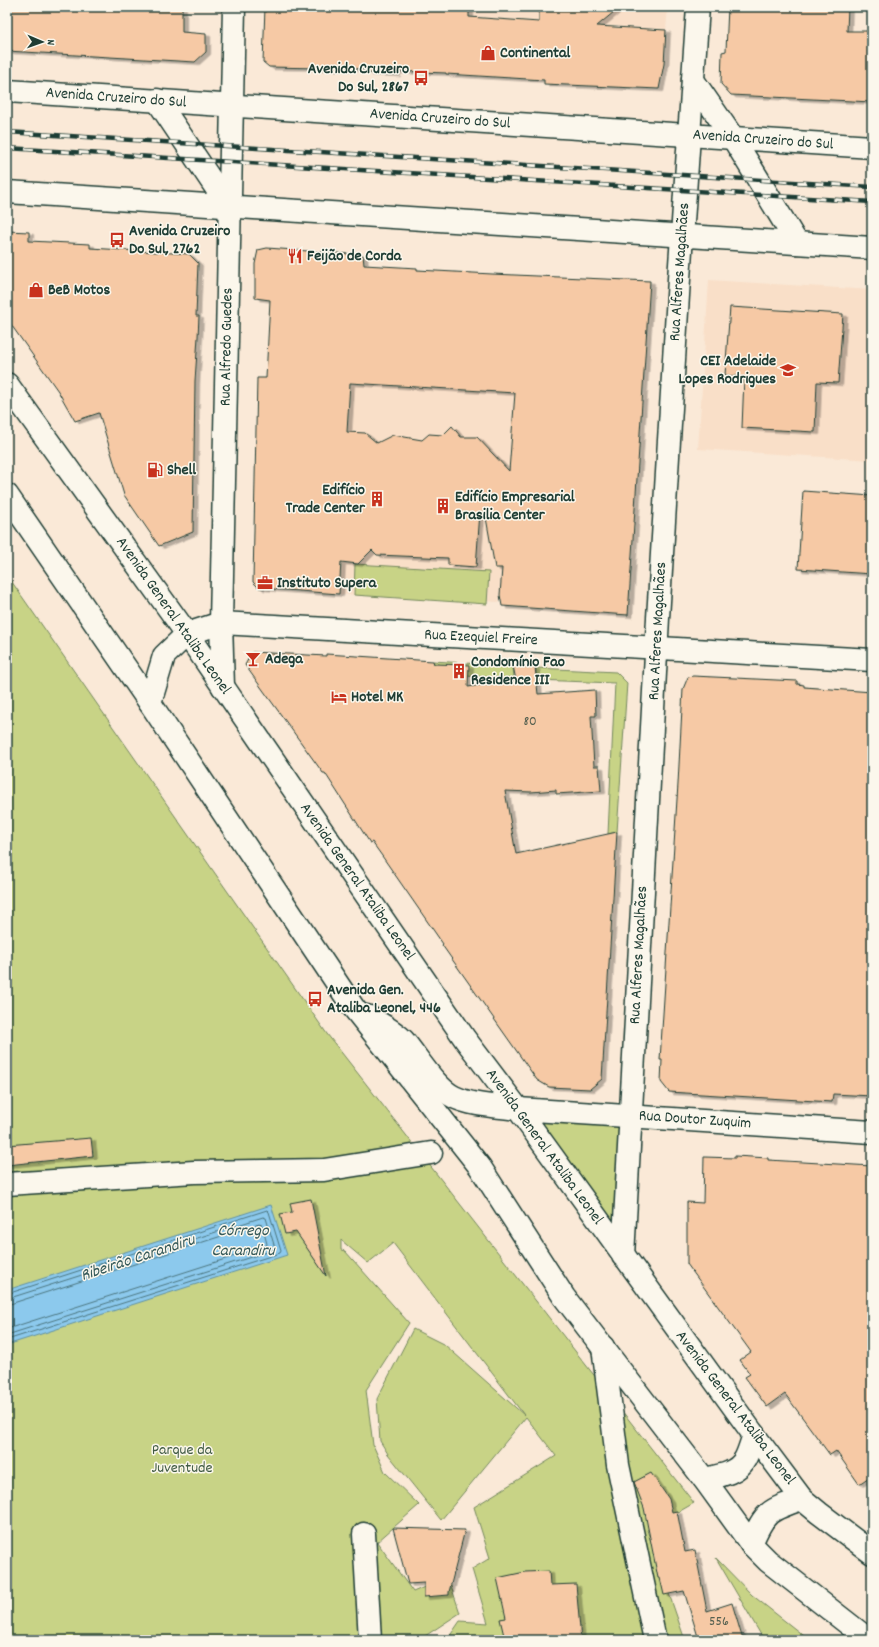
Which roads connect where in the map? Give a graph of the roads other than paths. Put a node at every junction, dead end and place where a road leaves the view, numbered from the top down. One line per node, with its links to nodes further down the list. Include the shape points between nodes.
1 (234, 7): 6 (main road, Rua Alfredo Guedes)
2 (698, 7): 3 (main road, Rua Alferes Magalhães)
3 (693, 80): 7 (main road, Rua Alferes Magalhães); 8 (main road)
4 (7, 91): 5 (main road, Avenida Cruzeiro do Sul)
5 (156, 100): 6 (main road, Avenida Cruzeiro do Sul); 11 (main road)
6 (232, 105): 7 (main road, Avenida Cruzeiro do Sul); 11 (main road, Rua Alfredo Guedes)
7 (690, 135): 8 (main road, Avenida Cruzeiro do Sul); 12 (main road, Rua Alferes Magalhães)
8 (733, 138): 9 (main road, Avenida Cruzeiro do Sul); 13 (main road)
9 (872, 147)
10 (7, 192): 11 (main road)
11 (229, 207): 12 (main road); 17 (main road, Rua Alfredo Guedes)
12 (682, 236): 13 (main road); 19 (main road, Rua Alferes Magalhães)
13 (797, 243): 14 (main road)
14 (872, 248)
15 (7, 384): 18 (main road, Avenida General Ataliba Leonel)
16 (7, 495): 22 (main road)
17 (221, 623): 18 (main road, Rua Ezequiel Freire); 19 (main road, Rua Ezequiel Freire); 21 (main road, Rua Alfredo Guedes)
18 (187, 634): 21 (main road, Avenida General Ataliba Leonel); 22 (main road, via 164,656)
19 (657, 648): 20 (main road, Rua Ezequiel Freire); 25 (main road, Rua Alferes Magalhães)
20 (872, 660)
21 (223, 687): 24 (main road, Avenida General Ataliba Leonel, via 465,1039)
22 (150, 703): 23 (main road)
23 (353, 1007): 24 (main road, Rua Doutor Zuquim, via 402,1039 448,1094 476,1104); 30 (main road, via 480,1167 564,1297)
24 (518, 1109): 25 (main road, Rua Doutor Zuquim); 29 (main road, Avenida General Ataliba Leonel)
25 (630, 1116): 26 (main road, Rua Doutor Zuquim); 29 (main road, Rua Alferes Magalhães)
26 (872, 1132)
27 (431, 1153): 28 (main road, via 324,1170 194,1172)
28 (7, 1184)
29 (623, 1256): 31 (main road, Avenida General Ataliba Leonel)
30 (603, 1347): 32 (main road); 38 (main road, via 618,1465)
31 (754, 1436): 32 (main road, via 745,1460 737,1469); 33 (main road, Avenida General Ataliba Leonel)
32 (704, 1479): 35 (main road)
33 (802, 1499): 35 (main road, via 768,1513 759,1523); 36 (main road, Avenida General Ataliba Leonel)
34 (364, 1534): 37 (main road)
35 (751, 1544): 39 (main road, via 768,1561)
36 (872, 1553)
37 (370, 1640)
38 (655, 1640)
39 (869, 1640)

